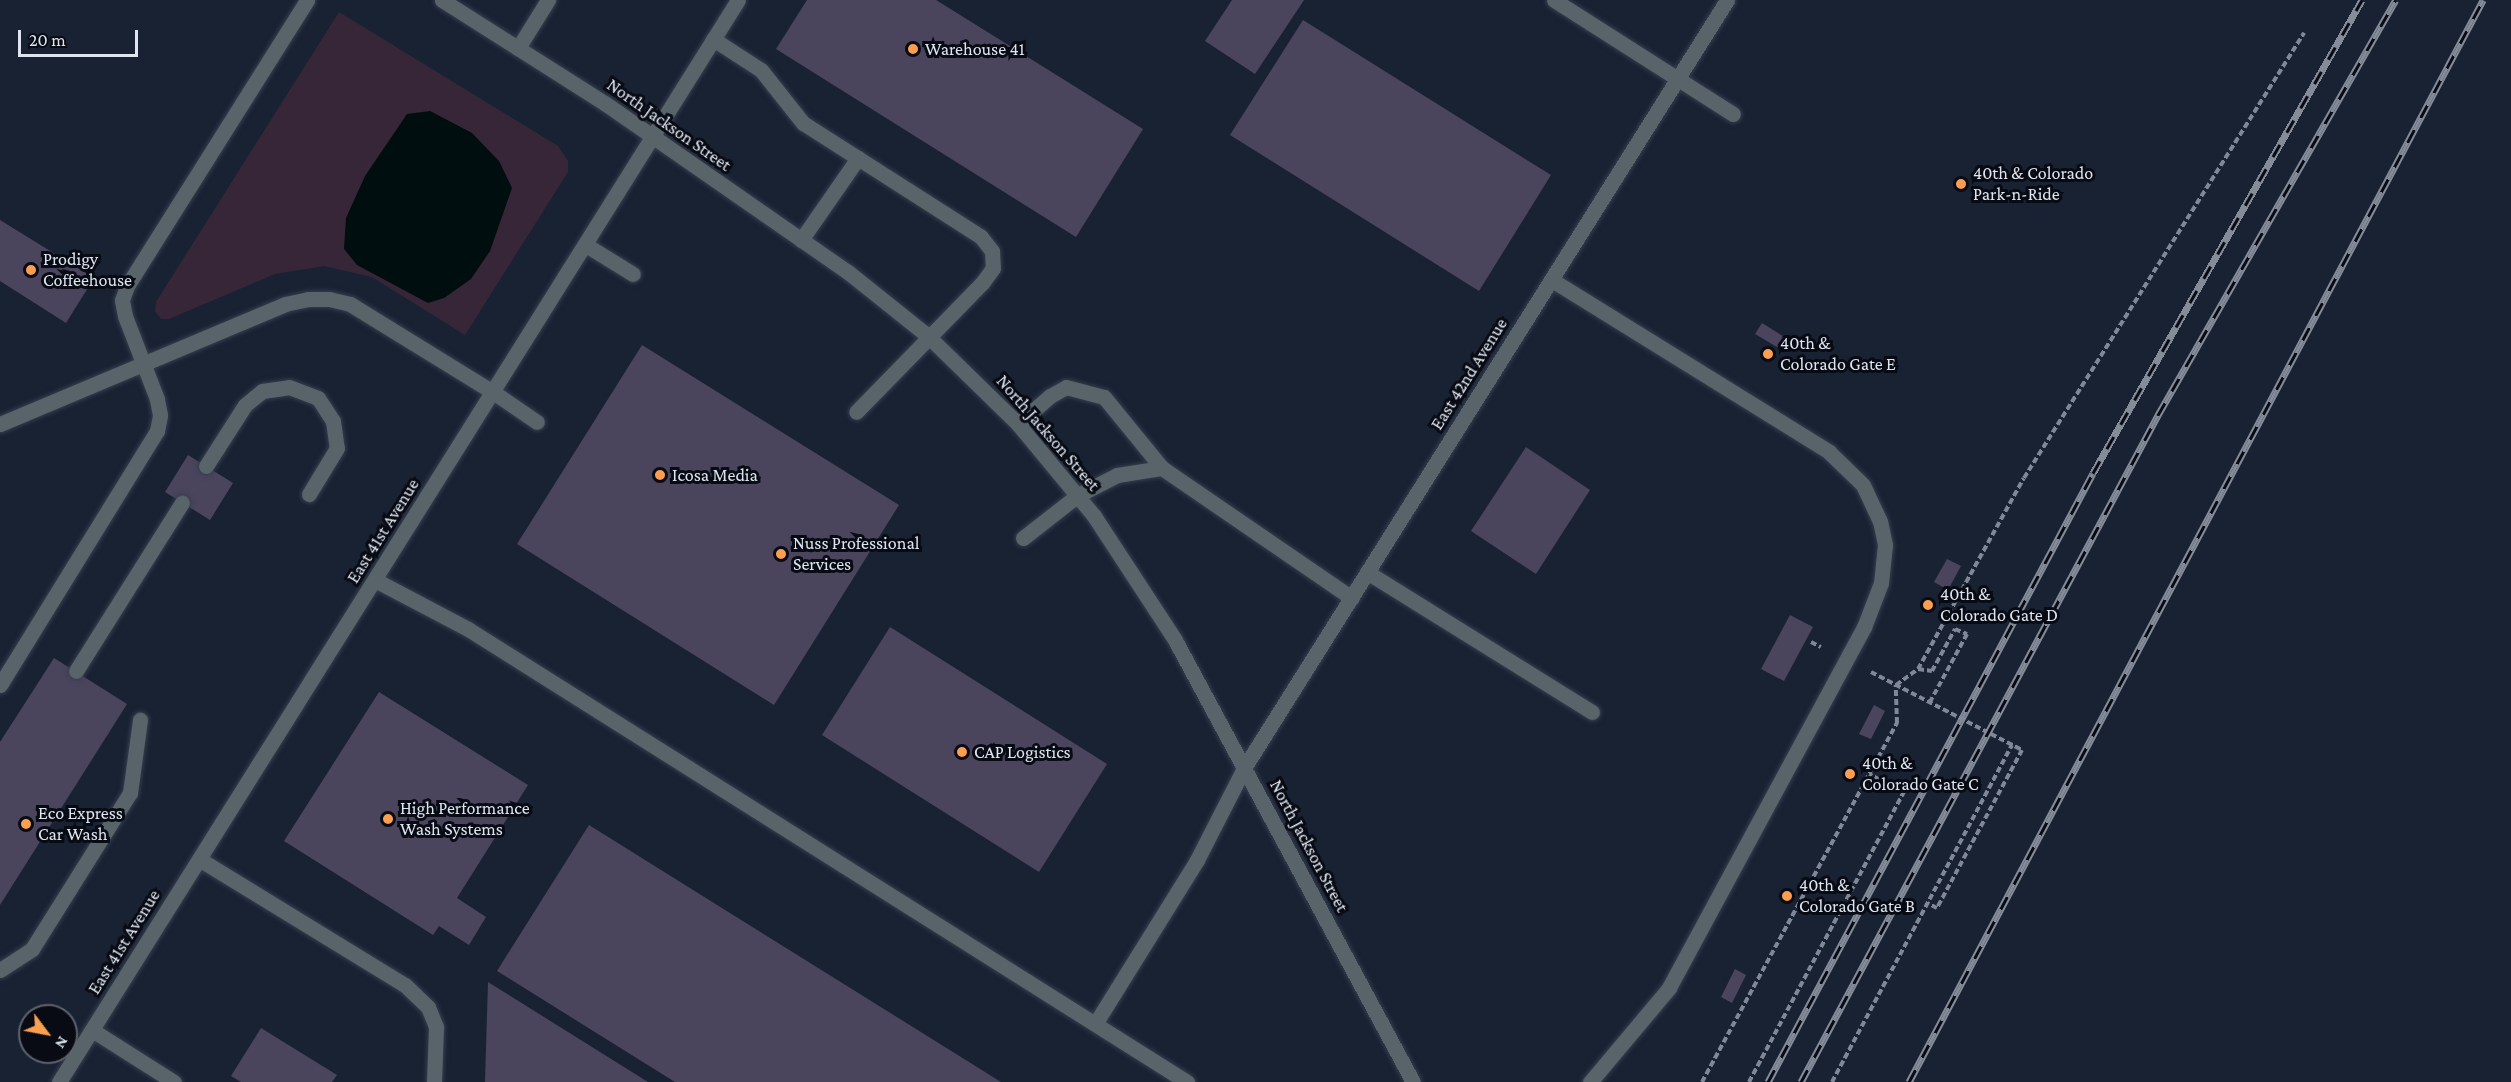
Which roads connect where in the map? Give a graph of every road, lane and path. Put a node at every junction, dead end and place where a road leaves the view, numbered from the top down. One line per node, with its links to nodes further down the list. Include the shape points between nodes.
1 (307, 0): 19 (street, via 127,286 122,300 125,316)
2 (442, 0): 9 (street, North Jackson Street)
3 (548, 0): 9 (street)
4 (738, 0): 8 (street, East 41st Avenue)
5 (1554, 0): 10 (street)
6 (1727, 0): 10 (street, East 42nd Avenue)
7 (2304, 33): 34 (path, via 2024,478)
8 (713, 39): 12 (street, East 41st Avenue); 13 (street, via 761,70 803,123)
9 (519, 48): 12 (street, North Jackson Street)
10 (1678, 79): 11 (street); 17 (street, East 42nd Avenue)
11 (1733, 114)
12 (653, 138): 14 (street, North Jackson Street); 15 (street, East 41st Avenue)
13 (858, 158): 14 (street); 18 (street, via 981,237 992,251 993,268)
14 (801, 240): 18 (street, North Jackson Street)
15 (586, 245): 16 (street); 20 (street, East 41st Avenue)
16 (633, 274)
17 (1552, 280): 31 (street, East 42nd Avenue); 54 (street, via 1829,452 1863,484 1880,521 1885,544 1881,583 1864,627 1669,988)
18 (929, 337): 21 (street); 24 (street, North Jackson Street)
19 (144, 363): 20 (street, via 285,304 329,299 367,314); 23 (street); 36 (street, via 157,399 157,431)
20 (493, 392): 22 (street); 32 (street, East 41st Avenue)
21 (856, 411)
22 (537, 422)
23 (0, 424)
24 (1018, 424): 26 (street, via 1066,387 1084,388 1104,397); 28 (street, North Jackson Street)
25 (206, 466): 27 (street, via 245,405 262,391 289,387 318,398 333,421 337,448)
26 (1162, 468): 28 (street, via 1117,475); 33 (street)
27 (309, 494)
28 (1078, 495): 30 (street); 42 (street, North Jackson Street, via 1153,603)
29 (182, 503): 35 (street)
30 (1023, 537)
31 (1367, 572): 33 (street, East 42nd Avenue); 39 (street)
32 (375, 580): 44 (street, East 41st Avenue); 47 (street, via 468,629)
33 (1352, 598): 42 (street, East 42nd Avenue)
34 (1918, 669): 38 (path, via 1932,671 1955,629 1966,634); 43 (path, via 1896,685 1897,723)
35 (76, 671)
36 (0, 685)
37 (1905, 690): 38 (path)
38 (1930, 702): 41 (path)
39 (1592, 712)
40 (140, 720): 46 (street, via 130,794 32,949)
41 (2012, 745): 45 (path); 45 (path, via 2022,750 1937,909)
42 (1244, 768): 47 (street, East 42nd Avenue, via 1197,860); 53 (street, North Jackson Street)
43 (1869, 774): 55 (path); 56 (path, via 1904,792)
44 (199, 859): 48 (street, East 41st Avenue); 51 (street, via 405,986 428,1007 436,1027)
45 (1927, 903): 57 (path)
46 (0, 970)
47 (1095, 1024): 52 (street)
48 (92, 1030): 49 (street, East 41st Avenue); 50 (street)
49 (59, 1082)
50 (174, 1082)
51 (434, 1082)
52 (1188, 1082)
53 (1413, 1082)
54 (1590, 1082)
55 (1702, 1082)
56 (1749, 1082)
57 (1832, 1082)

